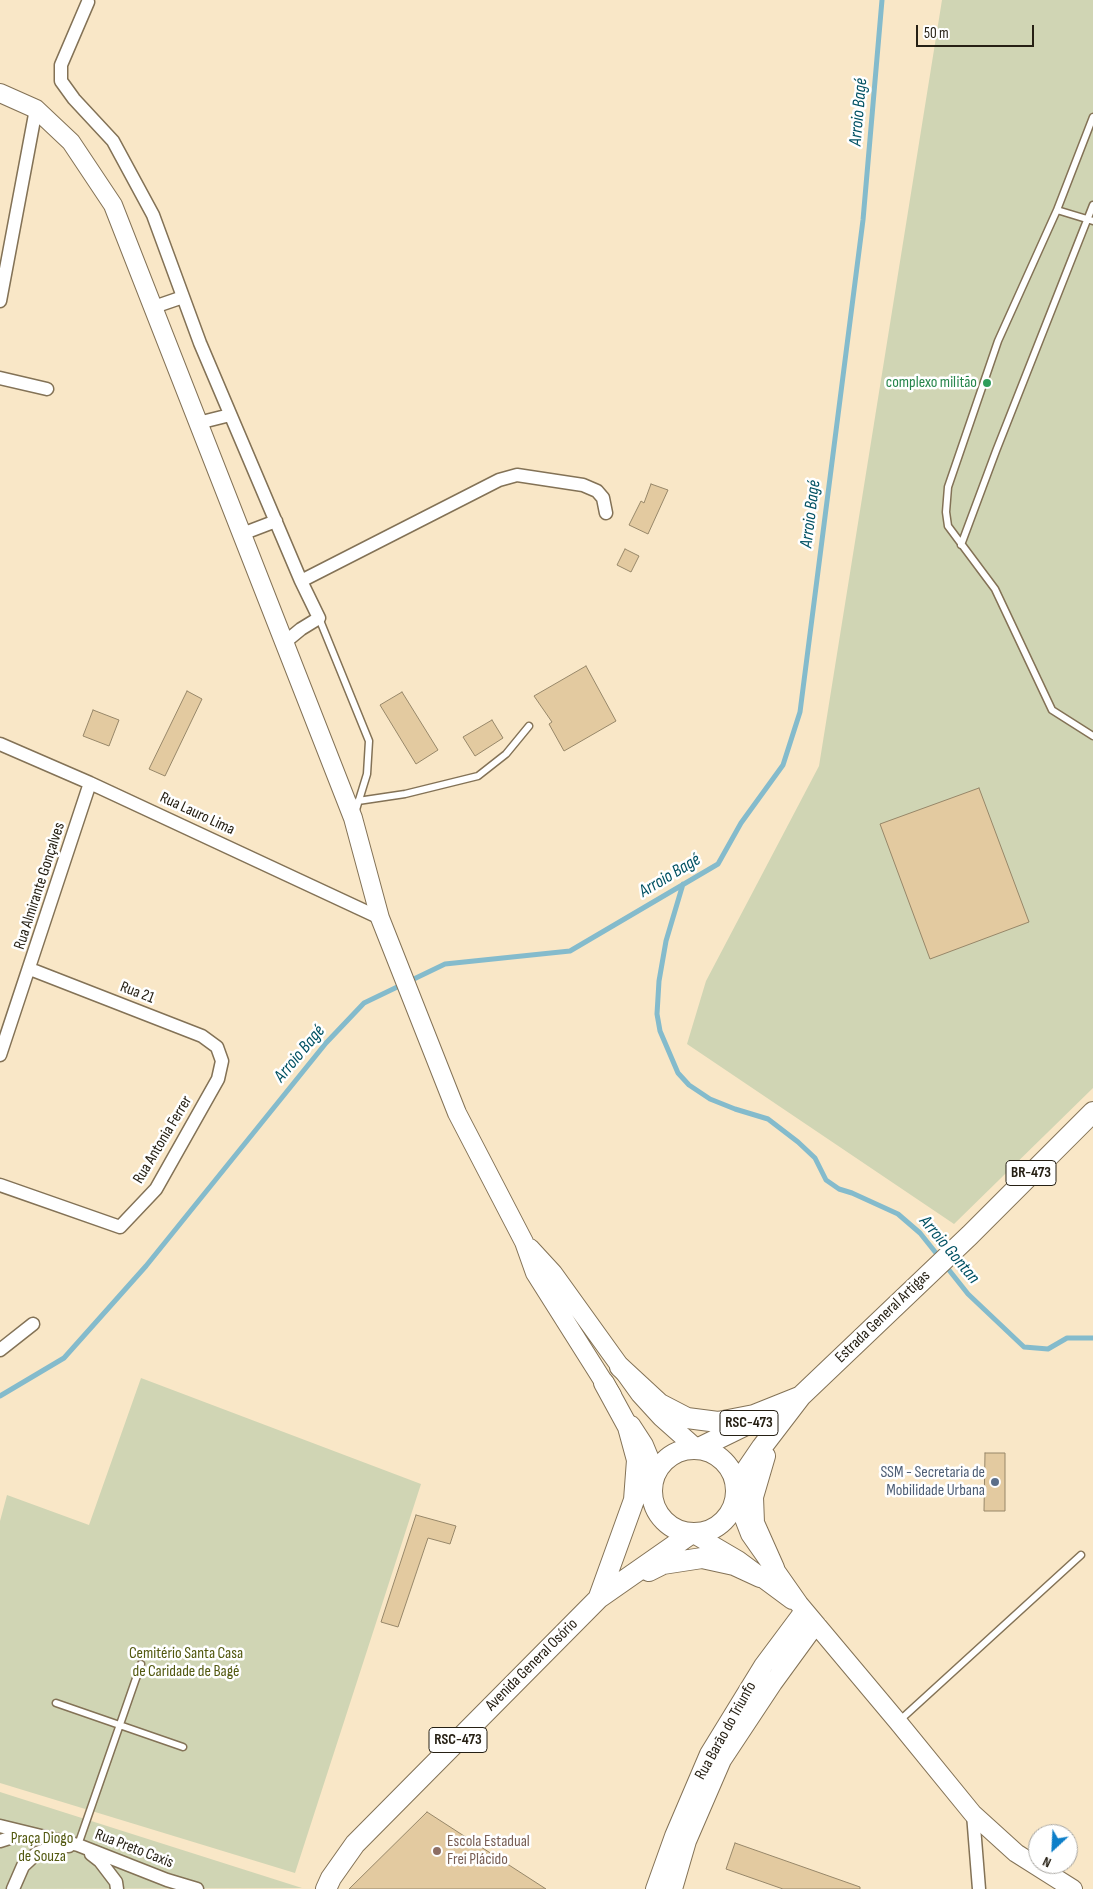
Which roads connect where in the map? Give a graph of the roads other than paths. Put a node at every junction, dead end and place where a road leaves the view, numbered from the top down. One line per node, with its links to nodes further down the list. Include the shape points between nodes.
1 (88, 2): 8 (street, via 61,65 61,82 113,141 153,215)
2 (0, 93): 3 (main road)
3 (36, 109): 9 (street); 10 (main road, via 71,142 113,205)
4 (1093, 117): 6 (lane)
5 (1093, 205): 7 (lane)
6 (1057, 210): 7 (lane); 18 (lane, via 1000,334 948,487 948,526)
7 (1090, 220): 18 (lane)
8 (183, 297): 10 (street); 13 (street)
9 (0, 301)
10 (154, 307): 14 (main road)
11 (0, 378): 12 (street)
12 (46, 389)
13 (230, 415): 14 (street); 16 (street)
14 (198, 422): 17 (main road)
15 (606, 513): 19 (street, via 603,498 583,485 517,475 499,480)
16 (276, 521): 17 (street); 19 (street)
17 (242, 534): 21 (main road)
18 (961, 545): 23 (lane, via 995,589 1052,710)
19 (301, 581): 20 (street)
20 (319, 618): 21 (street); 26 (lane, via 369,741 367,774)
21 (284, 643): 27 (main road)
22 (529, 726): 26 (lane, via 506,754 478,776 405,794)
23 (1093, 736)
24 (0, 744): 25 (street, Rua Lauro Lima)
25 (90, 783): 28 (street, Rua Lauro Lima); 29 (street, Rua Almirante Gonçalves)
26 (358, 801): 27 (lane)
27 (353, 818): 28 (main road)
28 (380, 918): 34 (main road, via 457,1113)
29 (30, 969): 30 (street, Rua Almirante Gonçalves); 31 (street, Rua 21, via 202,1036 217,1047)
30 (0, 1055)
31 (222, 1061): 33 (street, Rua Antonia Ferrer, via 218,1079 156,1189 120,1227)
32 (1093, 1112): 39 (main road, Estrada General Artigas / BR-473)
33 (0, 1185)
34 (524, 1242): 37 (main road, via 553,1273); 38 (main road, via 535,1273)
35 (33, 1324): 36 (street)
36 (0, 1350)
37 (620, 1367): 39 (main road, via 660,1404 687,1418 718,1422 754,1415); 40 (main road, via 661,1417)
38 (604, 1383): 41 (main road, via 644,1445); 46 (main road, via 628,1427 636,1460 634,1500)
39 (801, 1396): 40 (main road, RSC-473); 42 (main road, RSC-473, via 747,1470); 45 (main road, via 764,1458 753,1498 754,1523)
40 (697, 1449): 41 (main road, via 668,1458); 42 (main road, via 716,1455 730,1469 735,1478)
41 (654, 1479): 43 (main road, via 654,1504 658,1513 673,1527); 46 (main road, Avenida General Osório / RSC-473)
42 (736, 1498): 43 (main road, via 721,1524 712,1530); 45 (main road)
43 (692, 1533): 45 (main road); 46 (main road, Avenida General Osório / RSC-473)
44 (1080, 1555): 51 (lane)
45 (767, 1573): 46 (main road, via 702,1558 663,1564); 47 (main road)
46 (599, 1598): 65 (main road, Avenida General Osório / RSC-473, via 355,1844 330,1878)
47 (802, 1607): 48 (main road); 57 (main road, Rua Barão do Triunfo, via 709,1754)
48 (816, 1624): 51 (main road); 57 (main road, Rua Barão do Triunfo, via 772,1683 722,1760)
49 (141, 1664): 52 (lane)
50 (56, 1703): 52 (lane)
51 (898, 1722): 54 (main road)
52 (120, 1724): 53 (lane); 59 (lane)
53 (184, 1747)
54 (973, 1814): 68 (street); 69 (main road, via 1016,1853)
55 (0, 1826): 56 (street, Rua Preto Caxis)
56 (25, 1832): 58 (street); 59 (street, Rua Preto Caxis)
57 (680, 1838): 66 (main road, Rua Barão do Triunfo); 67 (main road, Rua Barão do Triunfo)
58 (0, 1841)
59 (78, 1845): 60 (street, Rua Preto Caxis); 61 (street, via 55,1846 37,1853 23,1866); 62 (street, via 100,1861 116,1882)
60 (167, 1880): 63 (street); 64 (street, Rua Preto Caxis)
61 (13, 1889)
62 (117, 1889)
63 (177, 1889)
64 (197, 1889)
65 (326, 1889)
66 (655, 1889)
67 (673, 1889)
68 (979, 1889)
69 (1073, 1889)

